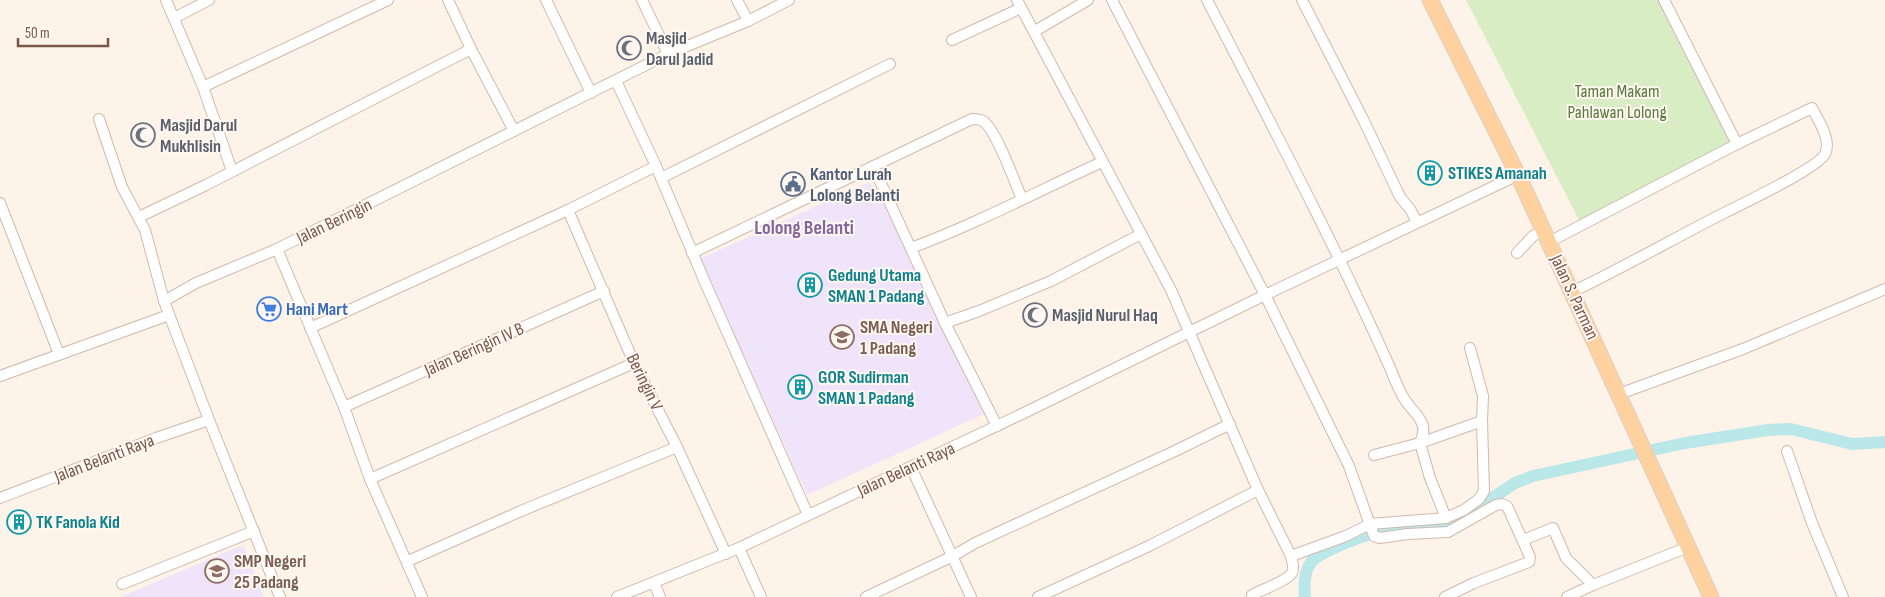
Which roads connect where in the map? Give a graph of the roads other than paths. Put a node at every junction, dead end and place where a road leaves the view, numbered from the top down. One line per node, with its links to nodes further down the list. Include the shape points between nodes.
1 (166, 0): 16 (street)
2 (209, 0): 16 (street)
3 (388, 0): 24 (street)
4 (448, 0): 20 (street)
5 (546, 0): 25 (street)
6 (642, 0): 21 (street)
7 (737, 0): 17 (street)
8 (789, 0): 17 (street, Jalan Beringin)
9 (1088, 0): 18 (street)
10 (1112, 0): 50 (street)
11 (1207, 0): 46 (street)
12 (1302, 0): 39 (street, via 1364,119 1400,197)
13 (1430, 0): 33 (main road, Jalan S. Parman)
14 (1664, 0): 28 (street)
15 (1019, 4): 18 (street); 19 (street)
16 (174, 18): 24 (street)
17 (748, 21): 21 (street, Jalan Beringin)
18 (1035, 31): 29 (street)
19 (952, 40)
20 (471, 49): 27 (street); 32 (street)
21 (668, 54): 23 (street, Jalan Beringin)
22 (890, 64): 34 (street)
23 (616, 81): 25 (street, Jalan Beringin); 30 (street)
24 (203, 87): 32 (street)
25 (591, 93): 27 (street, Jalan Beringin)
26 (99, 119): 38 (street, via 122,187)
27 (514, 131): 43 (street, Jalan Beringin)
28 (1738, 144): 41 (street); 49 (street, via 1812,108 1827,143 1823,156 1804,171)
29 (1102, 162): 35 (street); 40 (street)
30 (656, 166): 34 (street); 37 (street)
31 (873, 166): 35 (street, via 978,119 988,126); 42 (street); 44 (street)
32 (232, 171): 38 (street)
33 (1518, 175): 39 (street, Jalan Belanti Raya); 41 (main road, Jalan S. Parman)
34 (661, 178): 44 (street)
35 (1022, 198): 42 (street, via 956,231)
36 (0, 203): 57 (street)
37 (568, 210): 48 (street, Beringin V); 54 (street)
38 (139, 217): 51 (street)
39 (1417, 222): 46 (street, Jalan Belanti Raya)
40 (1141, 234): 53 (street, via 1051,282); 55 (street)
41 (1547, 236): 45 (street, via 1533,236); 49 (main road, Jalan S. Parman)
42 (911, 248): 53 (street)
43 (277, 249): 51 (street, Jalan Beringin, via 196,282); 54 (street)
44 (692, 253): 74 (street)
45 (1517, 253)
46 (1340, 259): 50 (street, Jalan Belanti Raya); 66 (street, via 1401,393 1420,419 1423,436)
47 (1885, 289): 60 (street, via 1744,348)
48 (604, 291): 58 (street, Beringin V); 61 (street, Jalan Beringin IV B)
49 (1572, 292): 60 (main road, Jalan S. Parman)
50 (1265, 295): 55 (street, Jalan Belanti Raya); 76 (street, via 1349,466)
51 (164, 301): 52 (street)
52 (169, 315): 57 (street); 62 (street)
53 (945, 323): 65 (street)
54 (310, 328): 61 (street)
55 (1191, 332): 64 (street); 65 (street, Jalan Belanti Raya)
56 (1470, 348): 63 (street, via 1484,396)
57 (59, 354): 59 (street)
58 (634, 363): 67 (street, Beringin V); 71 (street)
59 (0, 376)
60 (1619, 394): 79 (main road, Jalan S. Parman)
61 (344, 407): 71 (street)
62 (209, 420): 73 (street, Jalan Belanti Raya); 77 (street)
63 (1482, 421): 66 (street); 75 (street, via 1484,491 1464,510)
64 (1230, 424): 72 (street); 82 (street)
65 (997, 426): 70 (street, Jalan Belanti Raya)
66 (1420, 443): 69 (street); 75 (street)
67 (677, 447): 81 (street, Beringin V); 84 (street)
68 (1787, 451): 100 (street)
69 (1374, 455)
70 (911, 467): 74 (street, Jalan Belanti Raya); 82 (street)
71 (370, 479): 84 (street)
72 (1258, 490): 83 (street); 96 (street, via 1149,546)
73 (0, 498)
74 (808, 515): 80 (street, Jalan Belanti Raya)
75 (1446, 518): 76 (street)
76 (1371, 529): 78 (street, via 1379,538 1448,532 1500,504 1507,506); 83 (street)
77 (254, 531): 86 (street); 89 (street)
78 (1523, 540): 87 (street, via 1554,529 1566,558); 97 (street, via 1529,562)
79 (1688, 547): 87 (street); 99 (main road, Jalan S. Parman)
80 (739, 548): 81 (street, Jalan Belanti Raya); 93 (street)
81 (726, 554): 85 (street, Jalan Belanti Raya)
82 (953, 556): 94 (street); 95 (street)
83 (1291, 556): 88 (street, via 1292,573)
84 (408, 561): 90 (street)
85 (654, 583): 91 (street, Jalan Belanti Raya); 92 (street)
86 (122, 584)
87 (1594, 585): 98 (street)
88 (1250, 596)
89 (280, 597)
90 (422, 597)
91 (617, 597)
92 (660, 597)
93 (761, 597)
94 (866, 597)
95 (971, 597)
96 (1038, 597)
97 (1446, 597)
98 (1567, 597)
99 (1711, 597)
100 (1843, 597)

